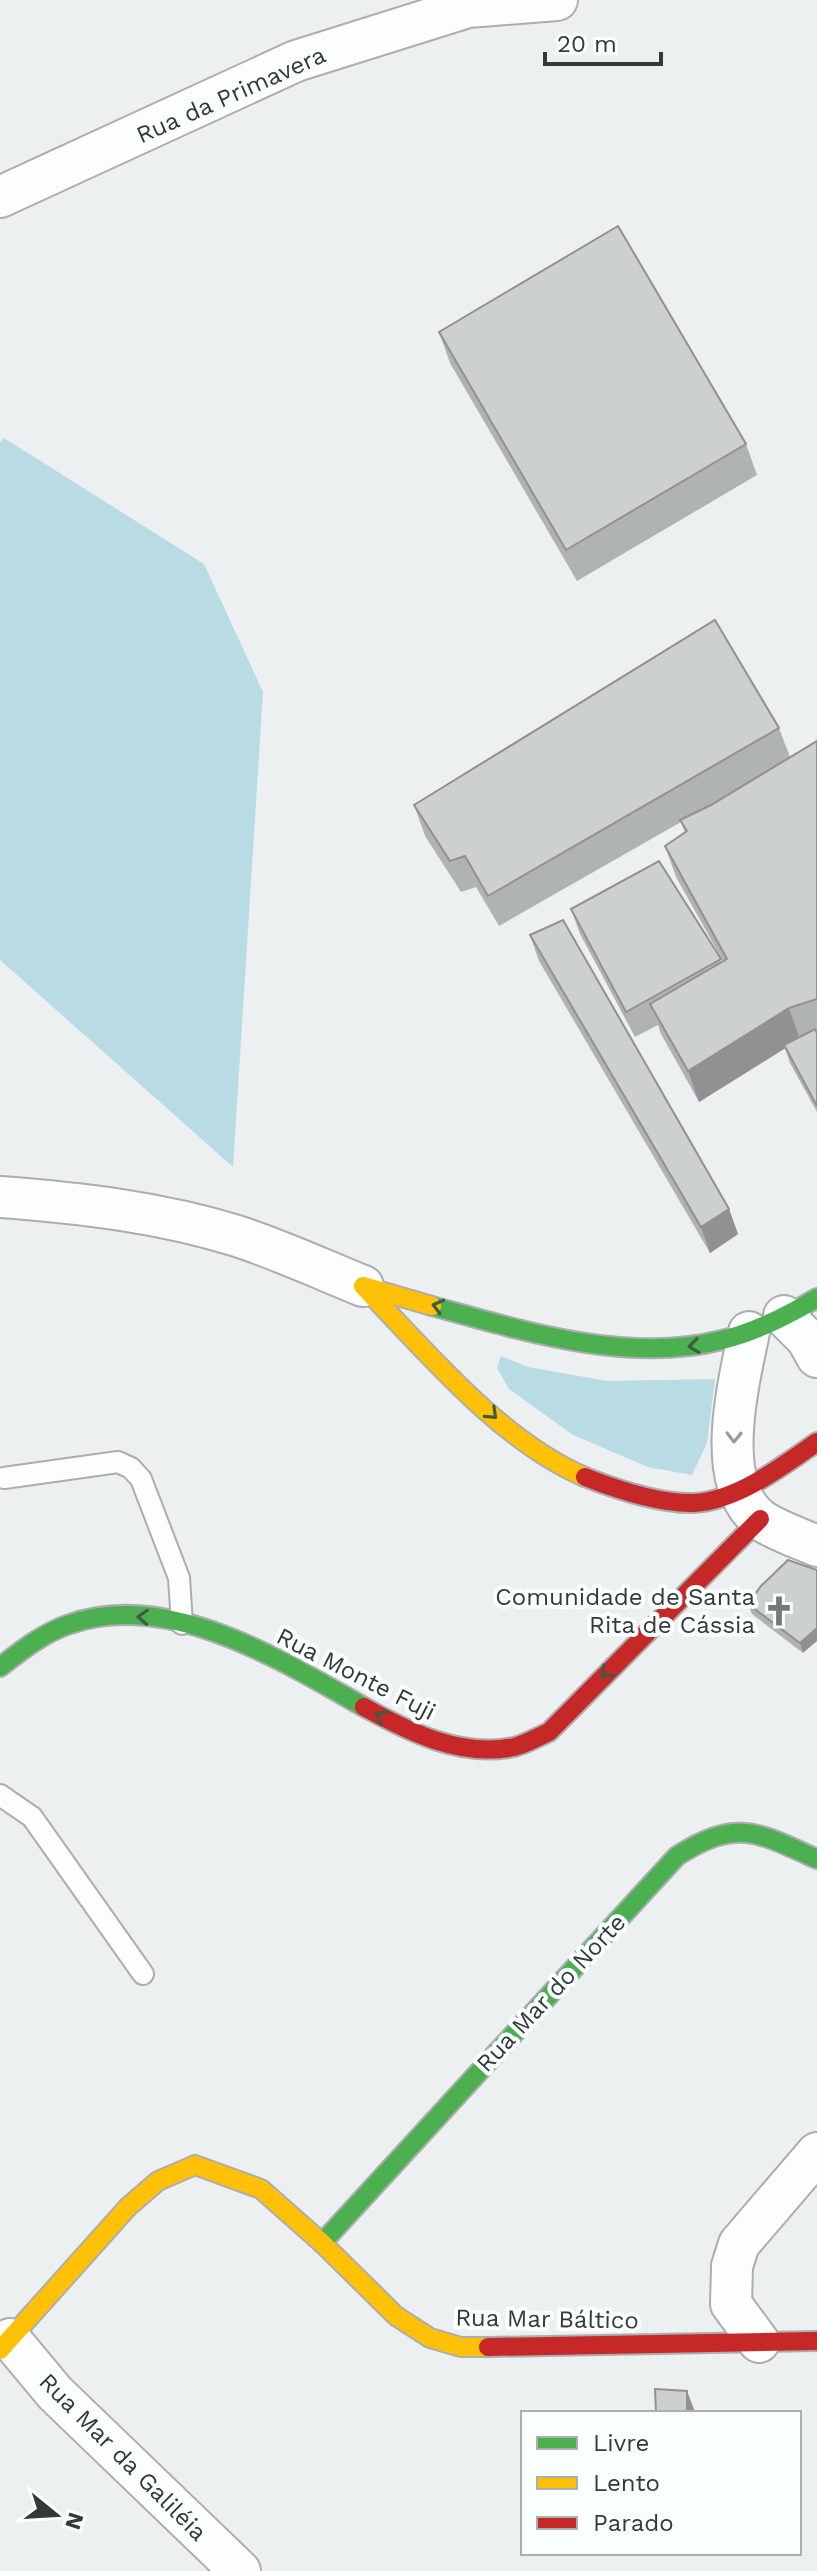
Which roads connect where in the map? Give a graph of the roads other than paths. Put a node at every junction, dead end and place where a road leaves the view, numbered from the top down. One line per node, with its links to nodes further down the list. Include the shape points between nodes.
1 (557, 0): 2 (street, Rua da Primavera)
2 (470, 4): 3 (street, Rua da Primavera, via 296,61)
3 (0, 197)
4 (0, 1197): 5 (street, via 138,1213 233,1235)
5 (363, 1286): 7 (street, one-way to 5, via 665,1349 607,1344 529,1330); 11 (street, one-way to 11, via 511,1432 562,1467 666,1501)
6 (801, 1307): 7 (street); 8 (street, via 807,1339)
7 (749, 1332): 11 (street, one-way to 11, via 734,1428 734,1463)
8 (817, 1357)
9 (817, 1442): 11 (street, via 770,1475)
10 (4, 1478): 13 (lane, via 118,1462 131,1468 141,1479 179,1578)
11 (749, 1505): 12 (street); 13 (street, Rua Monte Fuji, one-way to 13, via 549,1732 513,1749 467,1747 423,1736 282,1661)
12 (817, 1546)
13 (182, 1624): 14 (street, Rua Monte Fuji, one-way to 14, via 147,1616 72,1623)
14 (0, 1667)
15 (0, 1795): 17 (lane, via 32,1817)
16 (817, 1859): 19 (street, Rua Mar do Norte, via 735,1830 699,1840 677,1856)
17 (143, 1974)
18 (817, 2153): 22 (street, via 739,2244 732,2266 731,2304)
19 (322, 2243): 20 (street, Rua Mar Báltico, via 261,2189 195,2165 158,2181 128,2207); 22 (street, Rua Mar Báltico, via 396,2316 430,2338 461,2347)
20 (3, 2340): 23 (street, Rua Mar da Galiléia)
21 (817, 2341): 22 (street, Rua Mar Báltico)
22 (759, 2342)
23 (240, 2571)

